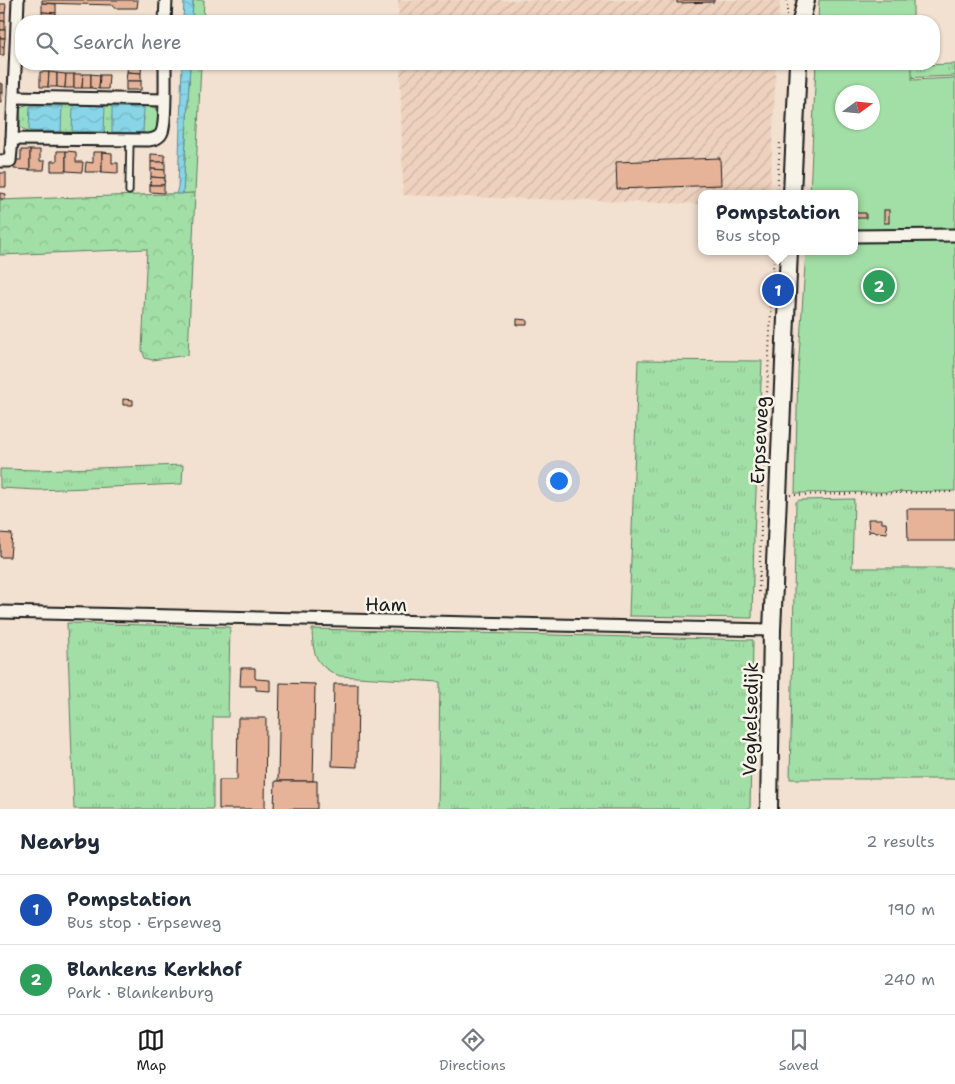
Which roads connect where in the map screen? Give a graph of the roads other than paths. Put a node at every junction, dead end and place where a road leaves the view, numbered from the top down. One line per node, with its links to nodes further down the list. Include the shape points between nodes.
1 (18, 0): 5 (street)
2 (166, 0): 6 (street)
3 (798, 0): 7 (main road)
4 (806, 0): 8 (main road)
5 (17, 15)
6 (165, 15)
7 (799, 15)
8 (802, 15)
9 (15, 70): 12 (street)
10 (165, 70): 13 (street)
11 (798, 70): 17 (main road)
12 (14, 97): 13 (street); 14 (street)
13 (164, 100): 15 (street, via 163,132 158,138)
14 (12, 139): 15 (street); 16 (street, via 10,161)
15 (130, 140): 18 (lane)
16 (0, 161)
17 (792, 190)
18 (129, 191)
19 (955, 235): 20 (street)
20 (858, 236)
21 (789, 255): 23 (main road, Erpseweg)
22 (0, 612): 23 (street, Ham)
23 (772, 630): 24 (main road, Veghelsedijk)
24 (769, 809)

